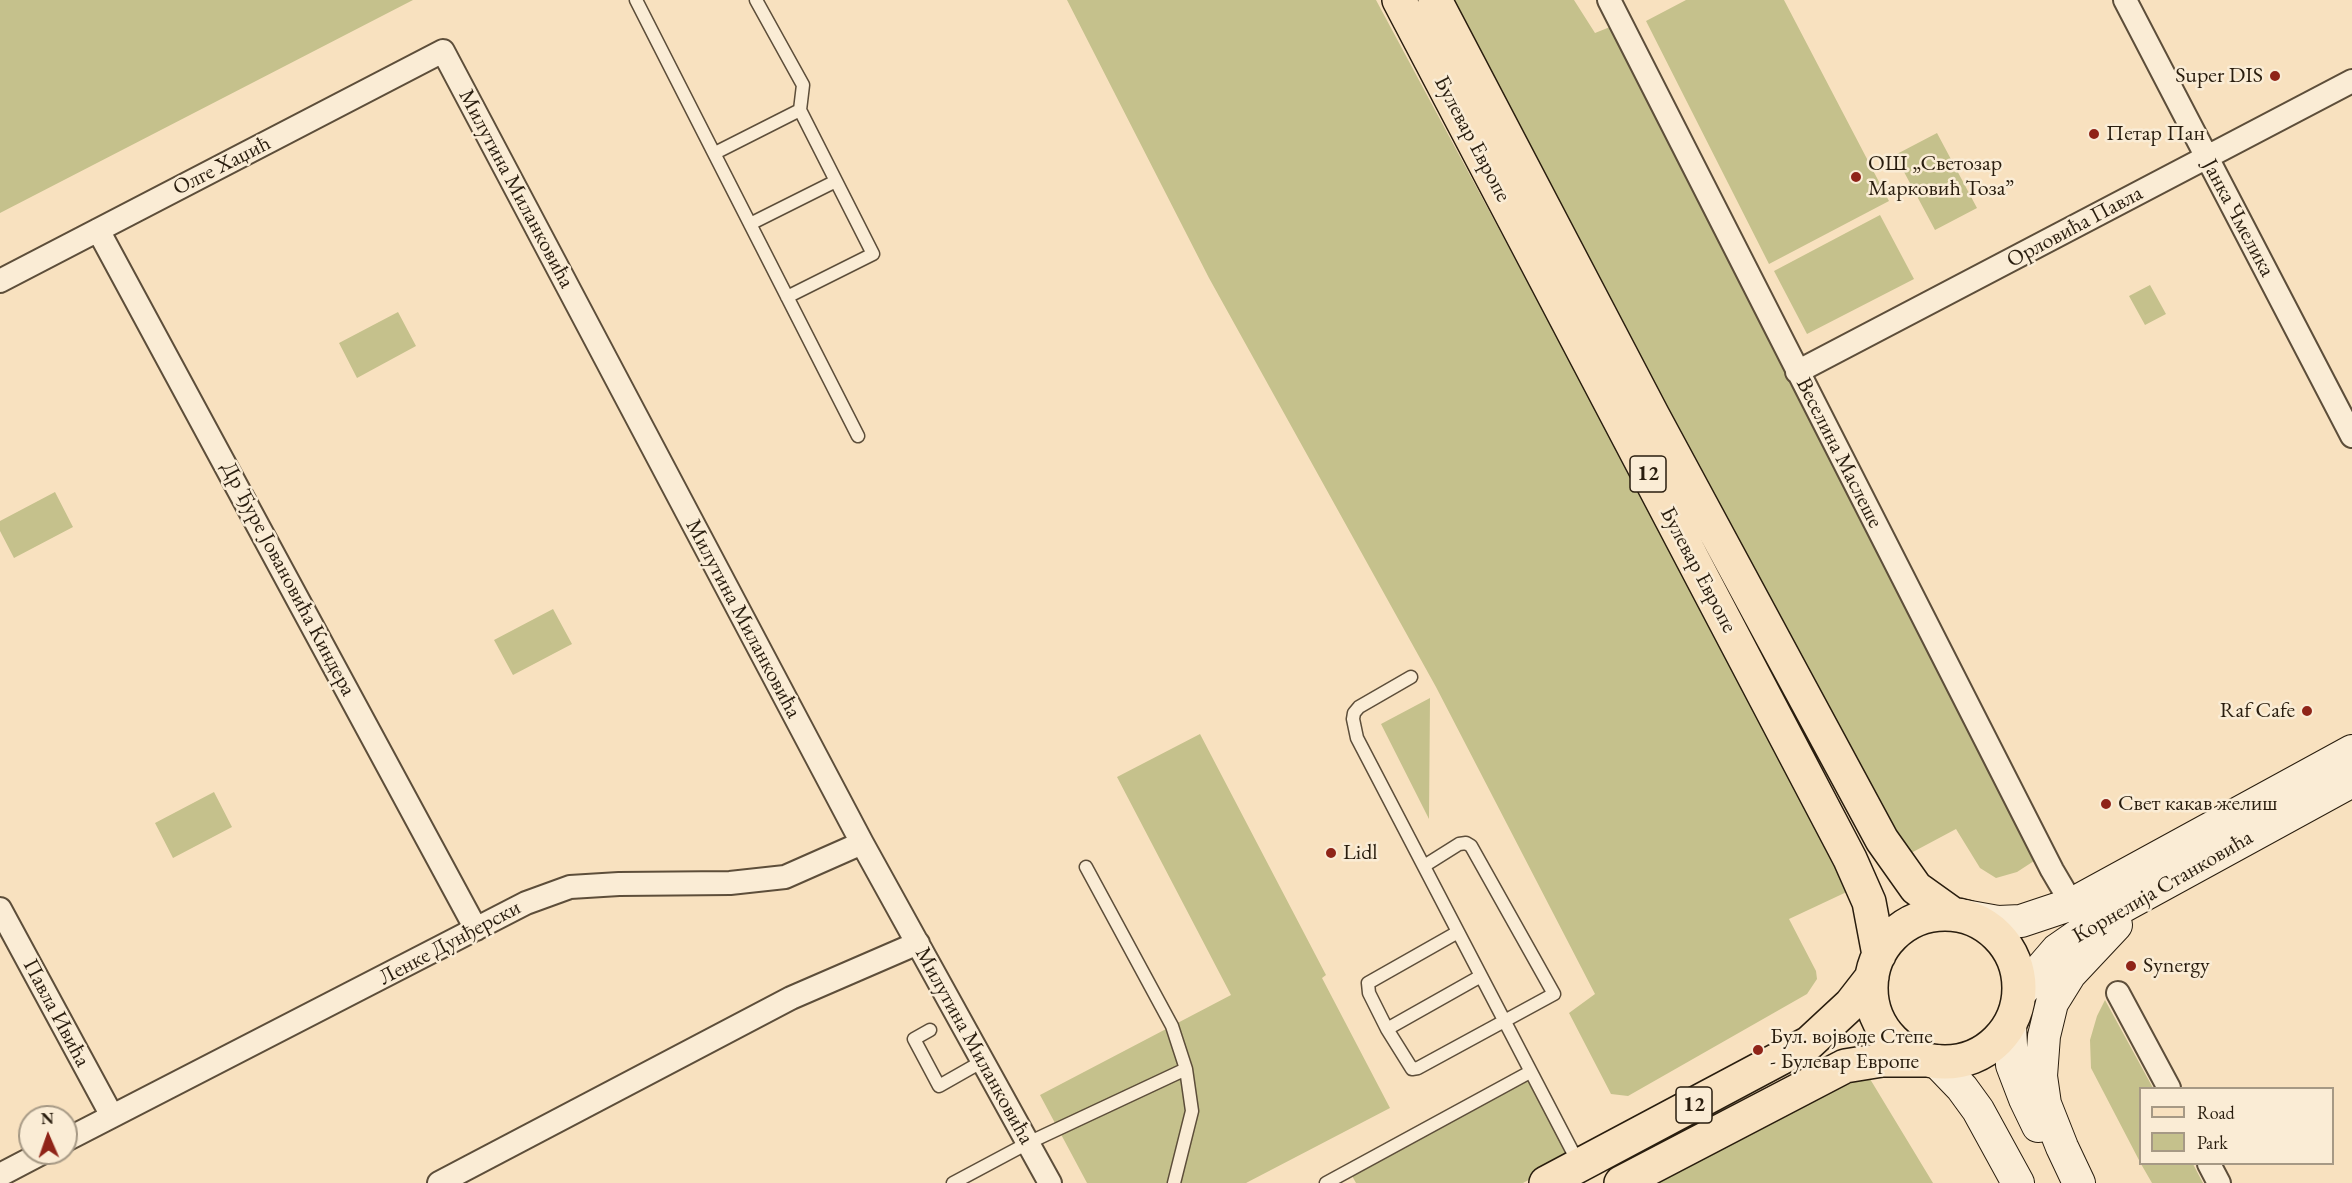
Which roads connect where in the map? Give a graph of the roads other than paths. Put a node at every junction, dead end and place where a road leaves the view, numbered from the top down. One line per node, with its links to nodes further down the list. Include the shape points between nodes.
1 (637, 0): 10 (lane)
2 (756, 0): 9 (lane, via 803,86)
3 (1399, 0): 33 (main road, Булевар Европе / 12, via 1850,859 1869,902)
4 (1435, 0): 28 (main road, Булевар Европе / 12, via 1882,840 1916,888)
5 (1609, 0): 17 (street, Веселина Маслеше)
6 (2125, 0): 11 (street, Јанка Чмелика)
7 (443, 51): 14 (street, Олге Хаџић); 23 (street, Милутина Миланковића)
8 (2352, 81): 11 (street, Орловића Павла)
9 (800, 110): 10 (lane); 12 (lane)
10 (715, 153): 13 (lane)
11 (2207, 158): 17 (street, Орловића Павла); 19 (street, Јанка Чмелика)
12 (836, 181): 13 (lane); 16 (lane, via 873,254)
13 (750, 224): 16 (lane)
14 (98, 230): 15 (street, Олге Хаџић); 30 (street, Др Ђуре Јовановића Киндера)
15 (0, 281)
16 (787, 297): 18 (lane)
17 (1797, 372): 27 (street, Веселина Маслеше)
18 (858, 436)
19 (2352, 436)
20 (1410, 677): 24 (lane, via 1367,701 1353,719 1357,738)
21 (2352, 751): 27 (main road, Корнелија Станковића)
22 (2352, 781): 26 (main road, Корнелија Станковића)
23 (862, 843): 30 (street, Ленке Дунђерски, via 786,877 730,883 570,887 526,903); 32 (street, Милутина Миланковића)
24 (1424, 866): 31 (lane); 37 (lane, via 1459,844 1471,846 1554,994)
25 (1086, 867): 43 (lane, via 1172,1026)
26 (2150, 890): 36 (main road, Корнелија Станковића, via 2057,950); 62 (main road, via 2070,974 2052,1003 2044,1036 2041,1076 2045,1104)
27 (2072, 904): 28 (main road, Корнелија Станковића, via 2021,921 1998,922)
28 (1955, 914): 33 (main road, 12, via 1929,915 1909,923 1891,936); 36 (main road, 12, via 1984,924 2004,943 2017,967)
29 (2, 916): 46 (street, Павла Ивића)
30 (476, 929): 46 (street, Ленке Дунђерски)
31 (1458, 932): 34 (lane); 39 (lane, via 1368,983 1368,993)
32 (918, 943): 41 (street, Милутина Миланковића); 53 (street, via 791,998)
33 (1875, 966): 42 (main road, 12, via 1872,1002 1887,1035 1906,1051); 51 (main road, 12, via 1851,1004 1809,1042)
34 (1481, 976): 37 (lane); 39 (lane)
35 (2118, 993): 45 (street)
36 (2019, 994): 38 (main road, 12)
37 (1504, 1021): 39 (lane, via 1412,1069); 44 (lane)
38 (2010, 1025): 42 (main road, 12, via 1996,1042 1978,1054 1958,1061); 61 (main road, via 2012,1065)
39 (1387, 1029)
40 (930, 1030): 41 (lane, via 914,1040 939,1086)
41 (983, 1061): 48 (street, Милутина Миланковића)
42 (1932, 1061): 59 (main road, 12, via 1882,1060 1845,1066); 60 (main road, via 1962,1088 1978,1110)
43 (1186, 1069): 48 (lane); 56 (lane, via 1192,1111)
44 (1530, 1072): 51 (lane); 57 (lane)
45 (2168, 1087)
46 (112, 1116): 47 (street, Ленке Дунђерски)
47 (78, 1134)
48 (1028, 1143): 54 (lane); 55 (street, Милутина Миланковића)
49 (20, 1165): 52 (street)
50 (2210, 1165): 63 (street)
51 (1579, 1166): 58 (main road, 12)
52 (0, 1176)
53 (439, 1183)
54 (953, 1183)
55 (1050, 1183)
56 (1174, 1183)
57 (1326, 1183)
58 (1546, 1183)
59 (1621, 1183)
60 (2018, 1183)
61 (2068, 1183)
62 (2079, 1183)
63 (2219, 1183)

